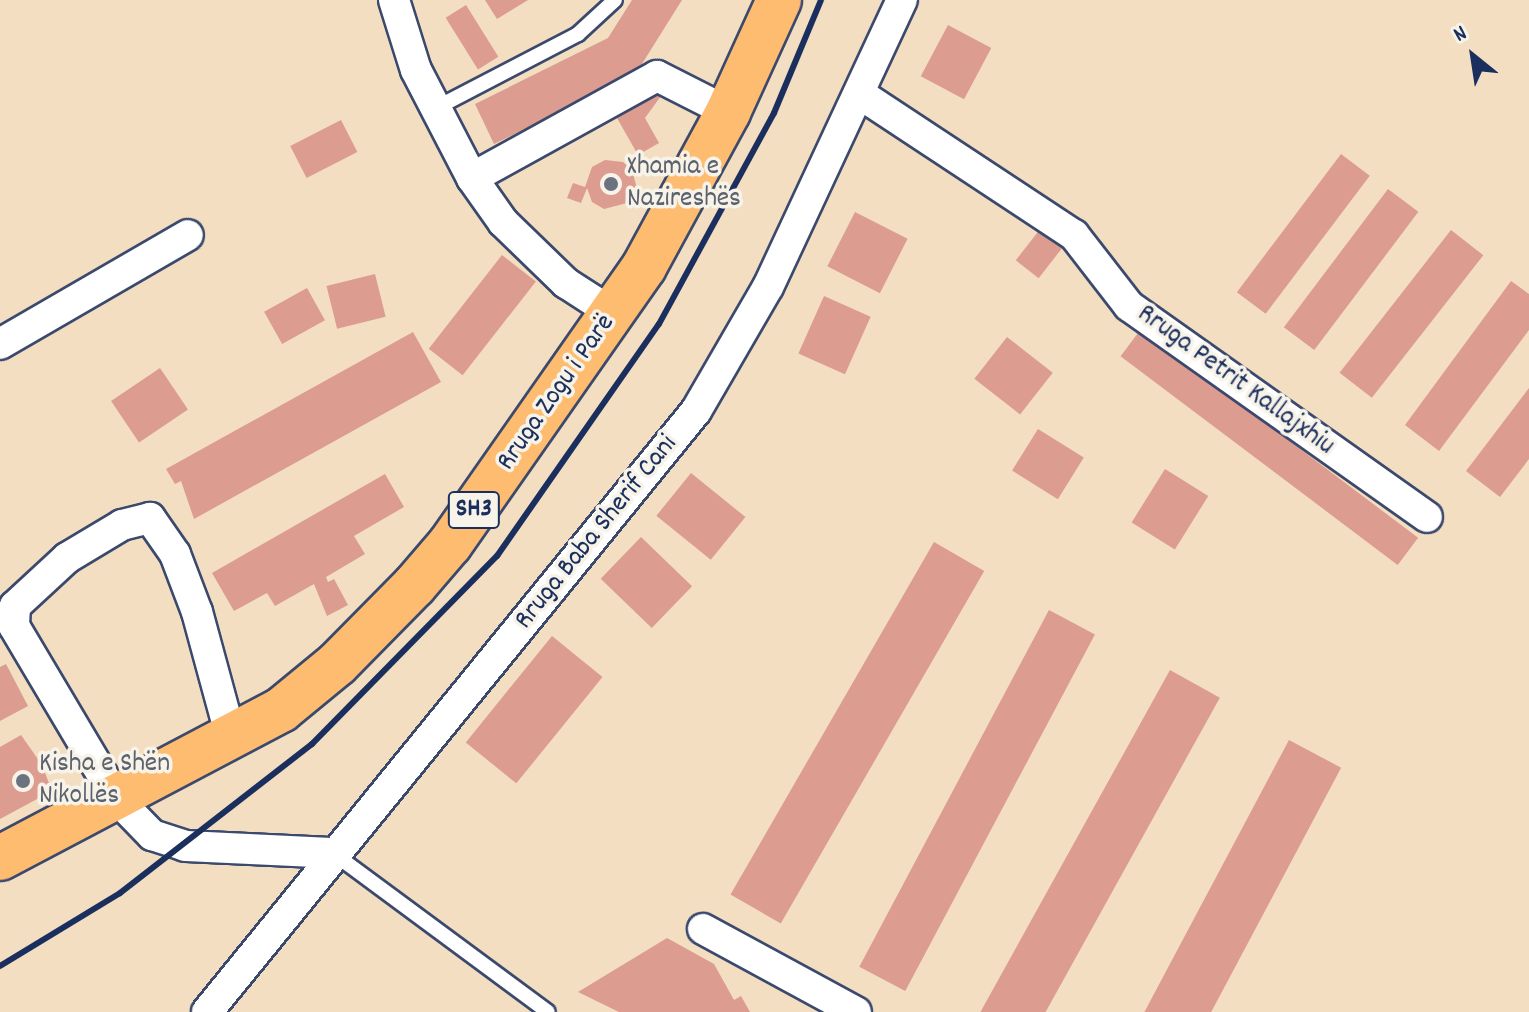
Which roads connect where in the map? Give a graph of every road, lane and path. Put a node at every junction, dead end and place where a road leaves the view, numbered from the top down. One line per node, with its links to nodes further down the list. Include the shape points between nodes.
1 (394, 0): 6 (street, via 416,70)
2 (615, 0): 6 (lane, via 578,34)
3 (779, 0): 7 (main road, Rruga Zogu i Parë / SH3)
4 (902, 0): 5 (street, Rruga Baba Sherif Cani)
5 (860, 94): 12 (street, Rruga Petrit Kallajxhiu, via 1074,235 1129,306); 15 (street, Rruga Baba Sherif Cani, via 768,287 696,411)
6 (436, 108): 8 (street)
7 (728, 112): 8 (street, via 657,76); 10 (main road, Rruga Zogu i Parë / SH3)
8 (472, 178): 10 (street, via 503,222 566,283)
9 (188, 235): 11 (street)
10 (614, 314): 13 (main road, Rruga Zogu i Parë / SH3, via 450,544 414,586 309,688)
11 (0, 344)
12 (1427, 517)
13 (231, 737): 14 (main road, Rruga Zogu i Parë / SH3); 14 (street, via 211,650 175,554 150,518 122,525 67,558 15,606 14,626)
14 (116, 798): 15 (street, via 152,835 185,846); 16 (main road, Rruga Zogu i Parë / SH3)
15 (332, 853): 18 (street, Rruga Baba Sherif Cani); 19 (lane)
16 (0, 858)
17 (703, 929): 20 (street)
18 (207, 1012)
19 (548, 1012)
20 (856, 1012)

